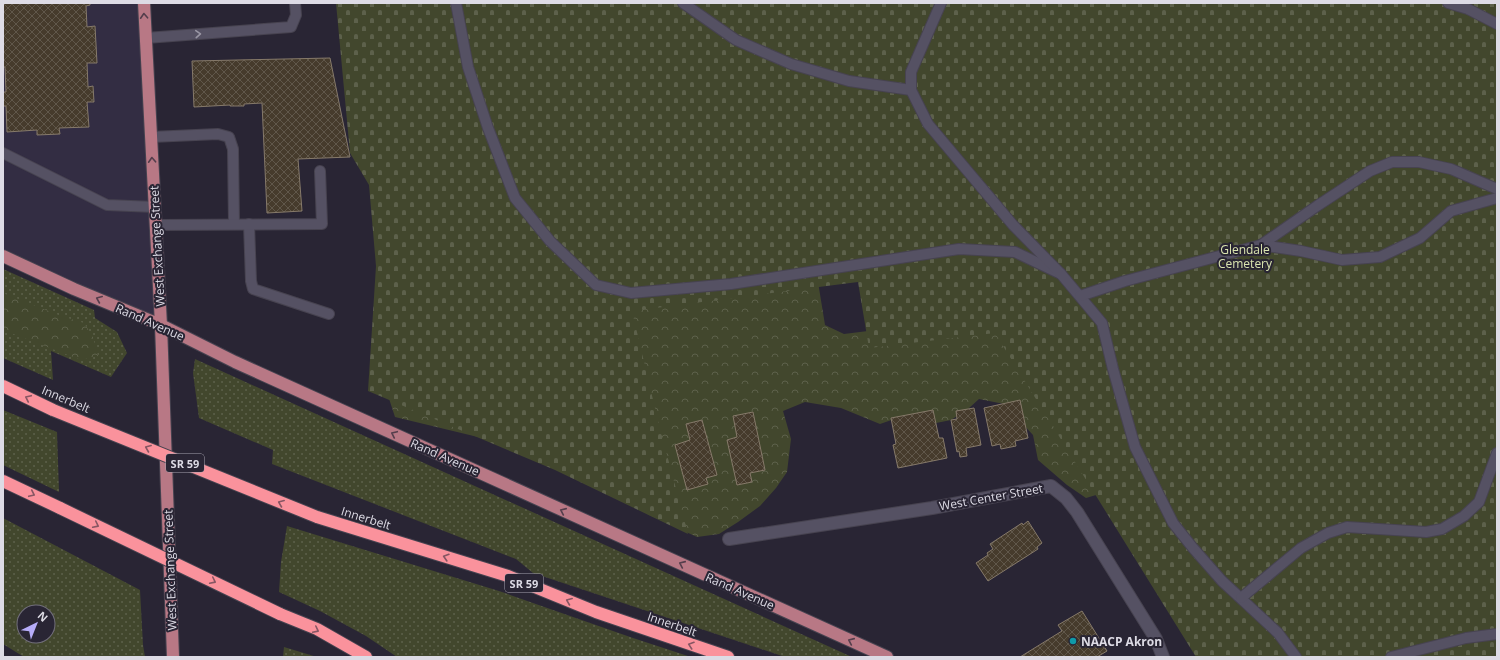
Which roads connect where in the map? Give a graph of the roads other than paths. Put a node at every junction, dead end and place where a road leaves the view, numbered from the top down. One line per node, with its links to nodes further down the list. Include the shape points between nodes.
1 (144, 3): 8 (main road, West Exchange Street, one-way to 1)
2 (295, 3): 8 (lane, one-way to 2, via 291,27 296,16)
3 (456, 3): 21 (lane, via 468,67 515,198 550,241 596,285 630,293 731,284 959,250 1015,252)
4 (683, 3): 9 (lane, via 736,40 791,64 849,81)
5 (941, 3): 9 (lane, via 911,72)
6 (1448, 3): 7 (lane, via 1468,9)
7 (1497, 24)
8 (146, 38): 10 (main road, West Exchange Street)
9 (911, 90): 21 (lane, via 928,124 1013,225)
10 (151, 137): 15 (main road, West Exchange Street, one-way to 10); 16 (lane, via 218,134 229,137 233,150)
11 (3, 153): 15 (lane, via 106,205)
12 (320, 171): 17 (lane, via 322,224)
13 (1497, 188): 19 (lane, via 1451,169 1420,162 1392,162 1370,171)
14 (1497, 198): 19 (lane, via 1451,211 1420,238 1380,257 1342,260)
15 (155, 207): 18 (main road, West Exchange Street)
16 (234, 224): 17 (lane); 18 (lane)
17 (249, 224): 23 (lane, via 252,289)
18 (156, 225): 24 (main road, West Exchange Street)
19 (1261, 245): 22 (lane, via 1125,281)
20 (3, 256): 24 (main road, Rand Avenue, one-way to 20)
21 (1062, 274): 22 (lane)
22 (1080, 296): 29 (lane, via 1102,323 1135,447 1173,523 1222,581)
23 (329, 314)
24 (161, 325): 31 (main road, West Exchange Street); 34 (main road, Rand Avenue, one-way to 24, via 242,365)
25 (3, 386): 33 (highway, Innerbelt / SR 59, one-way to 25, bridge, via 596,612 508,576 317,517 53,410)
26 (1497, 453): 29 (lane, via 1478,502 1464,516 1442,529 1426,532 1347,527 1328,533 1301,548)
27 (3, 481): 32 (highway, one-way to 32, bridge, via 280,614 317,629)
28 (729, 539): 35 (street, West Center Street, via 932,508 1051,486 1066,498 1077,512 1156,639)
29 (1241, 598): 36 (lane, via 1278,634)
30 (1497, 634): 37 (lane, via 1466,638)
31 (173, 657)
32 (366, 657)
33 (728, 657)
34 (887, 657)
35 (1163, 657)
36 (1296, 657)
37 (1390, 657)

